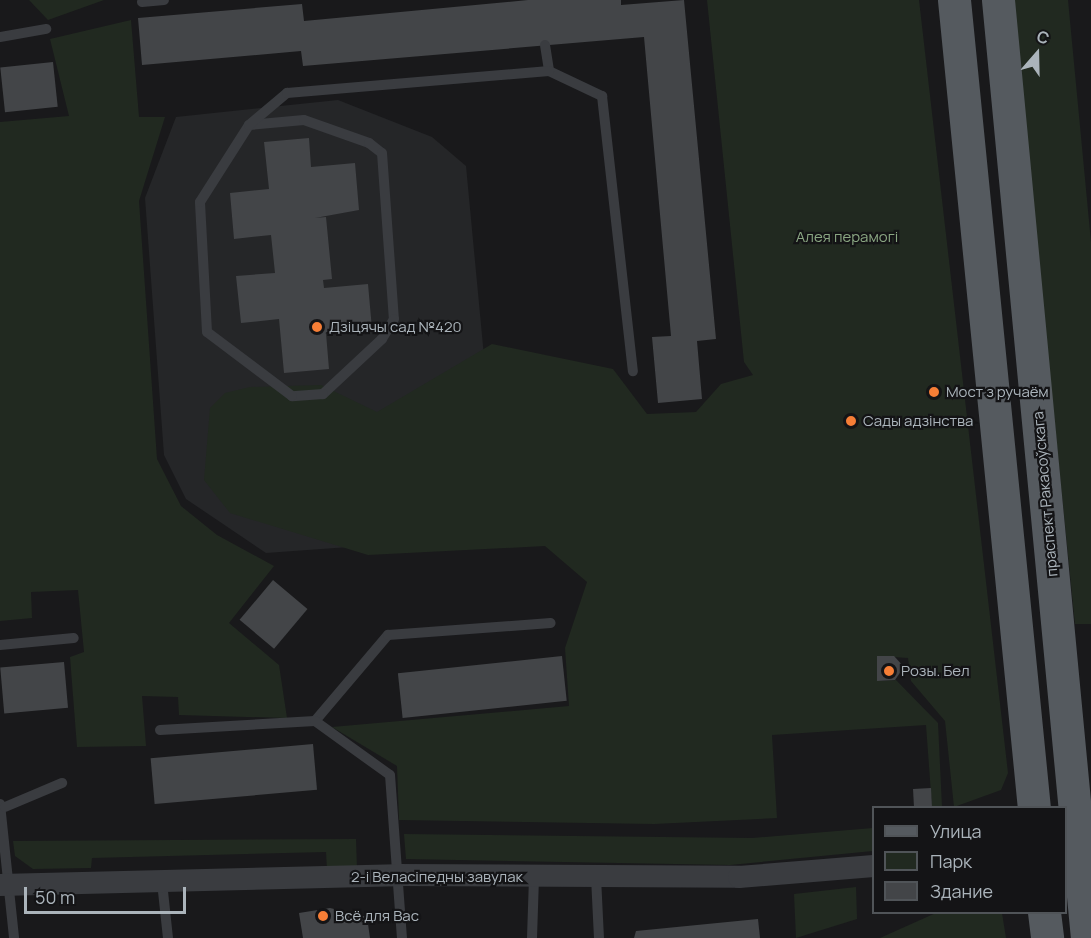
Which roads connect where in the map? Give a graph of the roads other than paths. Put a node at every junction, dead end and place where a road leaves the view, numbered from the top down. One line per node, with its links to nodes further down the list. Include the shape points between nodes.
1 (164, 0): 4 (lane)
2 (954, 0): 18 (main road)
3 (998, 0): 19 (main road, праспект Ракасоўскага)
4 (142, 2)
5 (46, 29): 6 (lane)
6 (0, 37)
7 (545, 45): 8 (lane)
8 (549, 71): 9 (lane, via 287,93); 10 (lane, via 602,96)
9 (249, 125): 9 (lane, via 200,202 207,332 292,396 323,394 382,339 394,319 382,153 369,143 304,120)
10 (633, 371)
11 (551, 623): 14 (lane, via 388,635)
12 (74, 639): 13 (lane)
13 (0, 645)
14 (315, 722): 15 (lane); 21 (lane, via 390,775)
15 (160, 730)
16 (62, 783): 17 (lane)
17 (2, 806): 25 (lane)
18 (1034, 806)
19 (1078, 845): 33 (main road, праспект Ракасоўскага)
20 (872, 866): 23 (street, 2-і Веласіпедны завулак, via 739,878)
21 (396, 875): 22 (street, 2-і Веласіпедны завулак); 24 (street, 2-і Веласіпедны завулак); 29 (lane)
22 (534, 877): 23 (street, 2-і Веласіпедны завулак); 30 (lane)
23 (596, 877): 31 (lane)
24 (162, 882): 25 (street, 2-і Веласіпедны завулак); 28 (lane)
25 (5, 885): 27 (lane)
26 (1044, 914): 32 (main road)
27 (14, 938)
28 (168, 938)
29 (402, 938)
30 (532, 938)
31 (599, 938)
32 (1047, 938)
33 (1087, 938)

